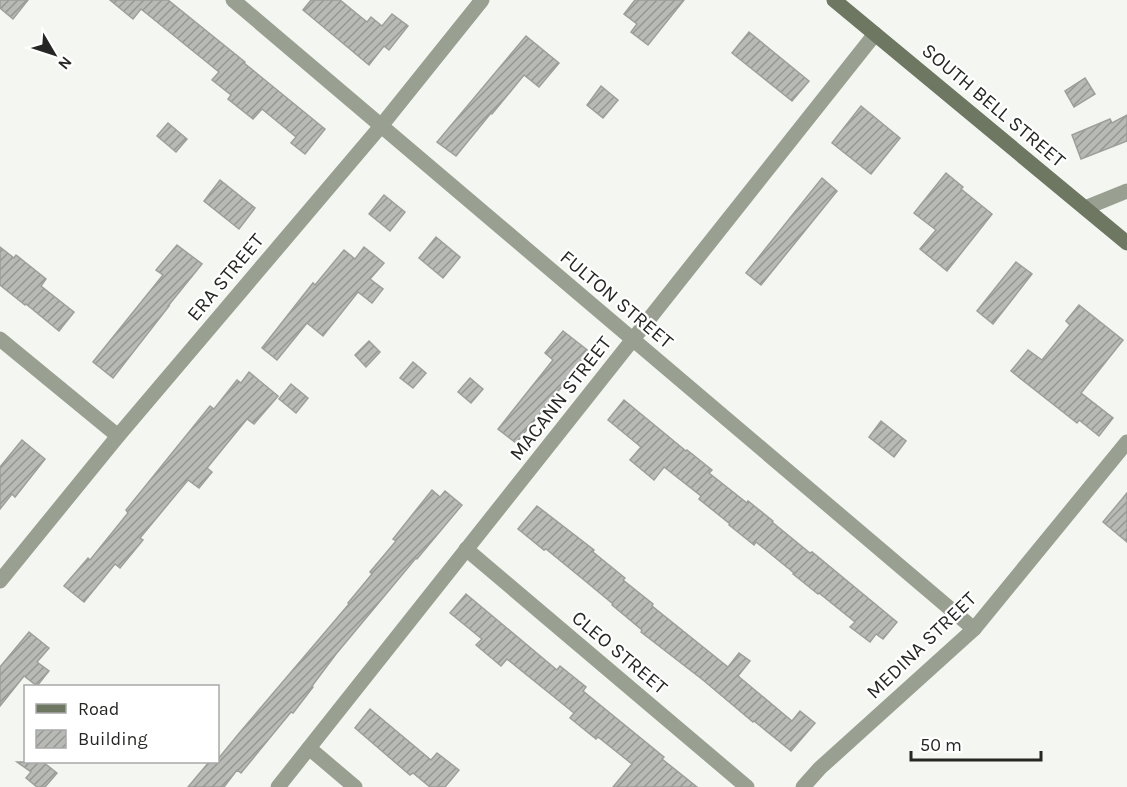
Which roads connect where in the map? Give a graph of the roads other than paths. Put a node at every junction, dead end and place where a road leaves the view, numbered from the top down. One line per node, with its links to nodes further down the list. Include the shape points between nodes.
1 (233, 0): 5 (street, FULTON STREET)
2 (482, 0): 5 (street, ERA STREET)
3 (834, 0): 4 (main road, SOUTH BELL STREET)
4 (875, 34): 7 (main road, SOUTH BELL STREET); 10 (street, MACANN STREET)
5 (381, 126): 10 (street, FULTON STREET); 11 (street, ERA STREET)
6 (1127, 191): 7 (street)
7 (1085, 208): 8 (main road, SOUTH BELL STREET)
8 (1127, 243)
9 (0, 339): 11 (street)
10 (633, 340): 13 (street, MACANN STREET); 15 (street, FULTON STREET)
11 (118, 436): 14 (street, ERA STREET)
12 (1127, 442): 15 (street, MEDINA STREET)
13 (466, 549): 16 (street, MACANN STREET); 19 (street, CLEO STREET)
14 (0, 581)
15 (974, 629): 20 (street, MEDINA STREET)
16 (309, 748): 17 (street, MACANN STREET); 18 (street)
17 (278, 787)
18 (355, 787)
19 (747, 787)
20 (803, 787)

